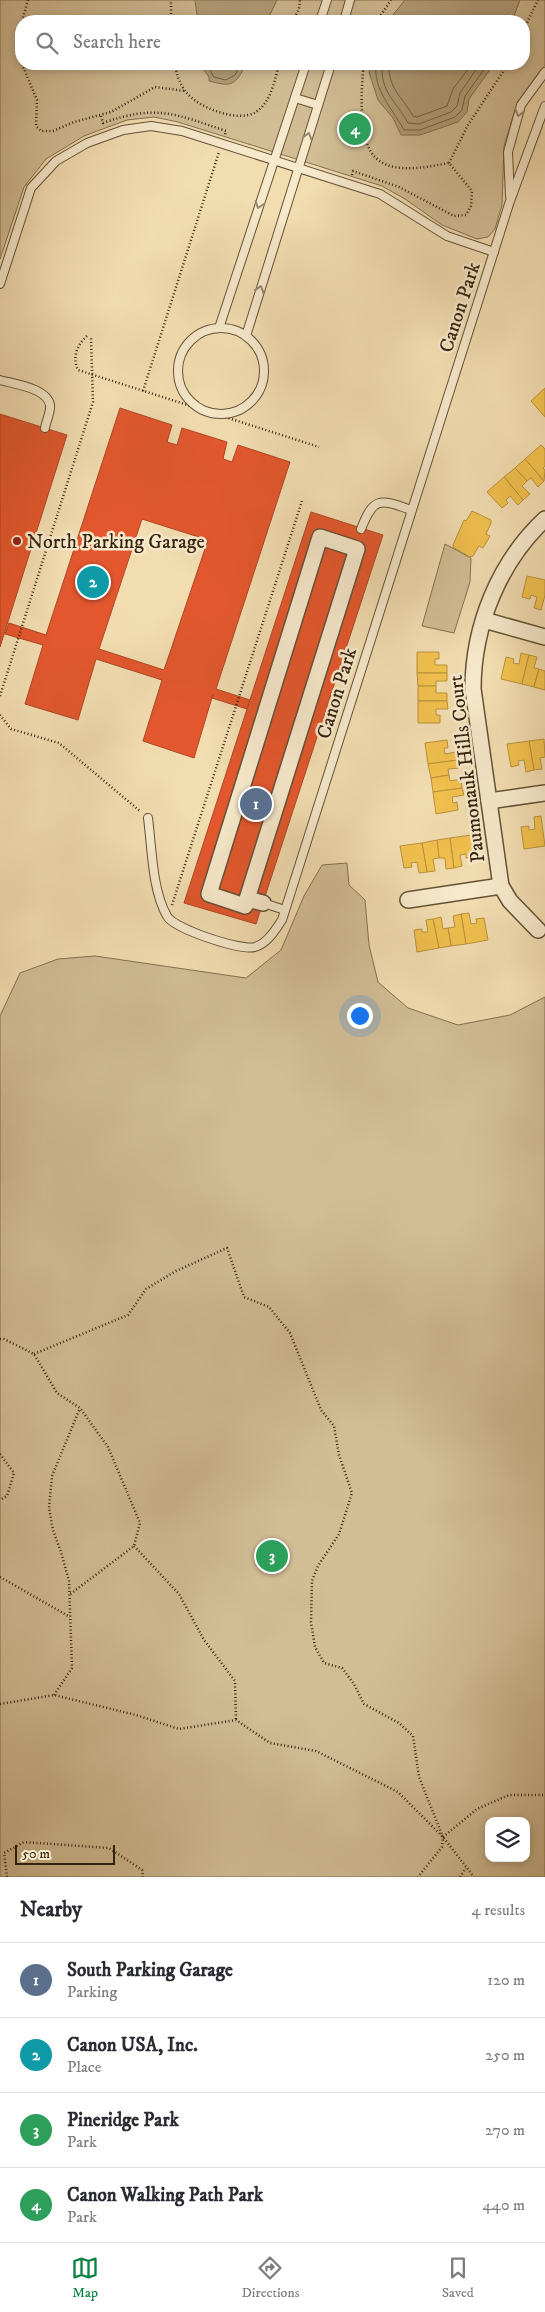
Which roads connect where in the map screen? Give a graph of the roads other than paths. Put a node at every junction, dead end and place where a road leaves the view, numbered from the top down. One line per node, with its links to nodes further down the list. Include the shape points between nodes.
1 (327, 0): 3 (lane)
2 (350, 0): 4 (lane)
3 (322, 15)
4 (346, 15)
5 (304, 70): 8 (lane)
6 (329, 70): 9 (lane)
7 (545, 72): 13 (lane, one-way to 13, via 522,105 508,152)
8 (295, 98): 9 (lane); 11 (lane)
9 (318, 105): 12 (lane, one-way to 9)
10 (545, 106): 13 (lane, Canon Park)
11 (274, 159): 12 (lane, Canon Park); 15 (lane, Canon Park, via 182,130 151,126 105,135 56,161 31,188); 16 (lane, one-way to 16)
12 (299, 166): 14 (lane, Canon Park, via 380,194 447,236); 17 (lane, one-way to 12)
13 (510, 201): 14 (lane, Canon Park)
14 (494, 252): 20 (lane, Canon Park)
15 (0, 284)
16 (219, 328): 17 (lane); 17 (lane, via 204,331 192,339 182,351 178,366 178,381 184,394 194,406 208,413 234,412 246,406 259,390 264,371 262,357)
17 (246, 336)
18 (0, 380): 19 (lane, via 48,398 50,407)
19 (44, 428)
20 (411, 510): 22 (lane, via 385,502 376,503); 32 (lane, Canon Park)
21 (545, 519): 23 (street, Paumonauk Hills Court, via 517,549 496,586)
22 (361, 528)
23 (484, 620): 24 (street); 26 (street, Paumonauk Hills Court, via 476,646 473,689)
24 (545, 636)
25 (545, 793): 26 (street)
26 (489, 801): 28 (street, Paumonauk Hills Court)
27 (148, 818): 32 (lane, Canon Park, via 159,901 168,918 182,928 243,947 256,947 270,937)
28 (501, 886): 30 (street); 33 (street, Paumonauk Hills Court, via 510,901)
29 (247, 899): 29 (street, via 357,549 320,537 209,894 245,906); 31 (street)
30 (408, 900)
31 (263, 903): 32 (lane)
32 (285, 910)
33 (538, 930)

